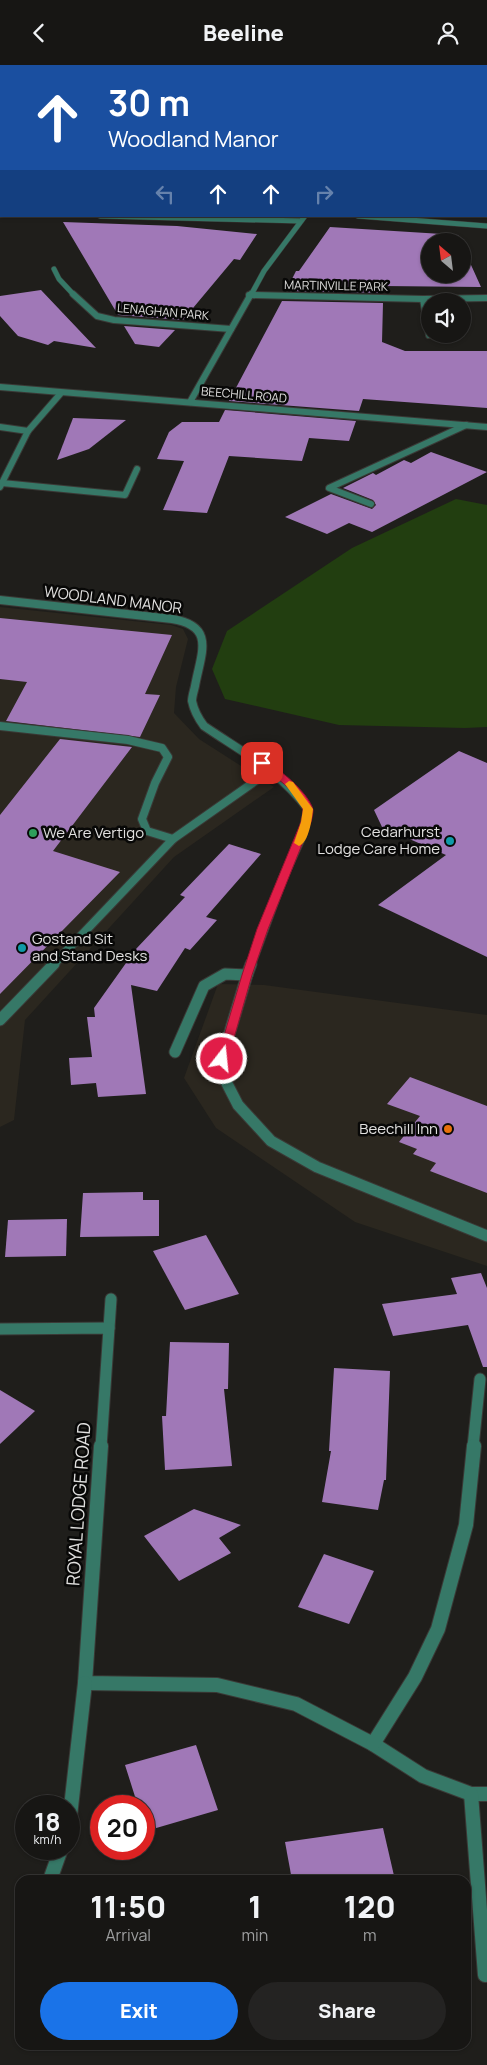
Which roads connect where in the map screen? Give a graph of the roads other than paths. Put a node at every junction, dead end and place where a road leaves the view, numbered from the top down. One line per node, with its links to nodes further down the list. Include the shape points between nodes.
1 (168, 217): 3 (street)
2 (371, 217): 4 (street)
3 (303, 219): 6 (street, via 268,264)
4 (487, 226)
5 (54, 269): 10 (street, LENAGHAN PARK, via 97,316)
6 (250, 295): 9 (street, MARTINVILLE PARK); 10 (street)
7 (471, 298): 8 (street, MARTINVILLE PARK)
8 (487, 298)
9 (421, 299)
10 (230, 329): 13 (street)
11 (0, 387): 12 (street, BEECHILL ROAD)
12 (61, 393): 13 (street, BEECHILL ROAD); 17 (street)
13 (190, 402): 14 (street, BEECHILL ROAD)
14 (466, 425): 16 (street, BEECHILL ROAD); 20 (street, via 328,487)
15 (0, 427): 17 (street)
16 (487, 427)
17 (28, 431): 19 (street)
18 (137, 469): 19 (street, via 126,495)
19 (1, 485)
20 (371, 504)
21 (0, 600): 23 (street, WOODLAND MANOR, via 172,619 196,627 203,640 192,700 196,715 204,726 223,740)
22 (0, 726): 24 (street, via 128,740 162,747 168,757 142,819 147,831)
23 (271, 770): 24 (street); 25 (street, WOODLAND MANOR, via 286,780 308,809 302,836 282,878)
24 (173, 839): 26 (street)
25 (247, 975): 27 (street, via 225,975 204,986); 28 (street, via 219,1068 238,1105 271,1141 317,1167)
26 (0, 1020)
27 (175, 1052)
28 (487, 1236)
29 (111, 1299): 30 (street, ROYAL LODGE ROAD)
30 (109, 1328): 31 (street); 33 (street, ROYAL LODGE ROAD)
31 (0, 1329)
32 (480, 1379): 34 (street, via 466,1525 438,1629 415,1677)
33 (85, 1683): 34 (street, via 217,1685 296,1704); 37 (street, ROYAL LODGE ROAD)
34 (373, 1744): 35 (street, via 423,1776)
35 (470, 1794): 36 (street); 40 (street)
36 (487, 1794)
37 (72, 1795)
38 (57, 1860): 39 (street)
39 (52, 1875)
40 (485, 1975)

